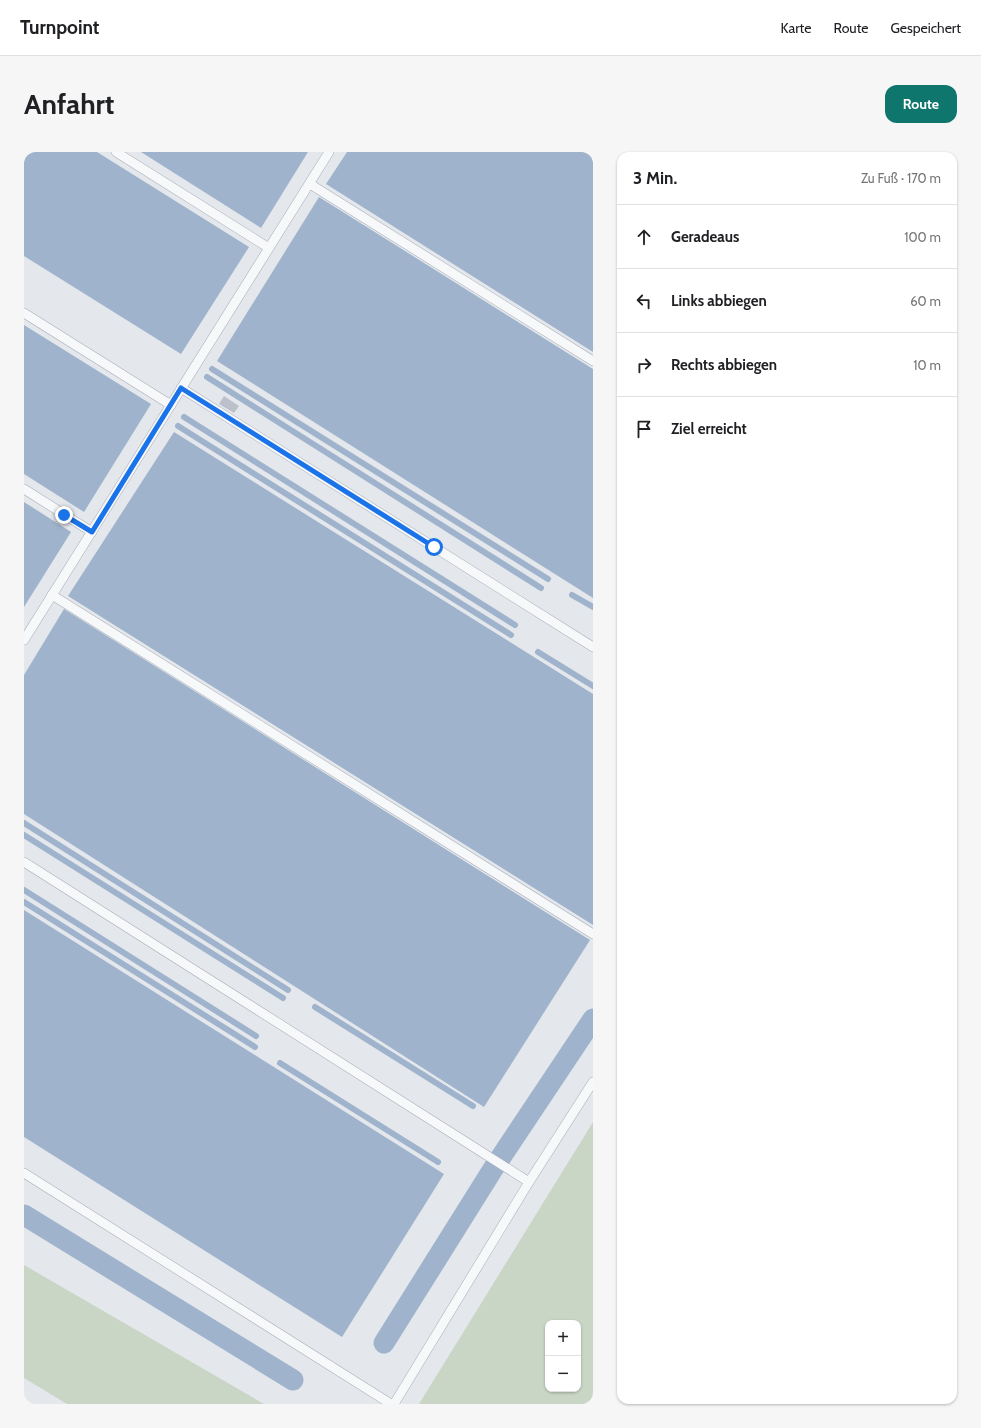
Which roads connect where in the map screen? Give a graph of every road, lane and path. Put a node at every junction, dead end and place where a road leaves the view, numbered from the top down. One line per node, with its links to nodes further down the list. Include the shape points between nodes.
1 (116, 152): 4 (lane)
2 (329, 152): 3 (lane)
3 (310, 184): 4 (lane); 6 (lane)
4 (269, 248): 7 (lane)
5 (24, 313): 8 (lane)
6 (593, 361)
7 (181, 388): 8 (lane); 13 (lane)
8 (171, 405): 10 (lane)
9 (24, 489): 10 (lane)
10 (92, 532): 11 (lane)
11 (52, 595): 12 (lane); 15 (lane)
12 (24, 640)
13 (593, 647)
14 (24, 862): 18 (lane)
15 (593, 934)
16 (593, 1082): 18 (lane)
17 (24, 1173): 19 (lane)
18 (529, 1182): 19 (lane)
19 (393, 1404)

